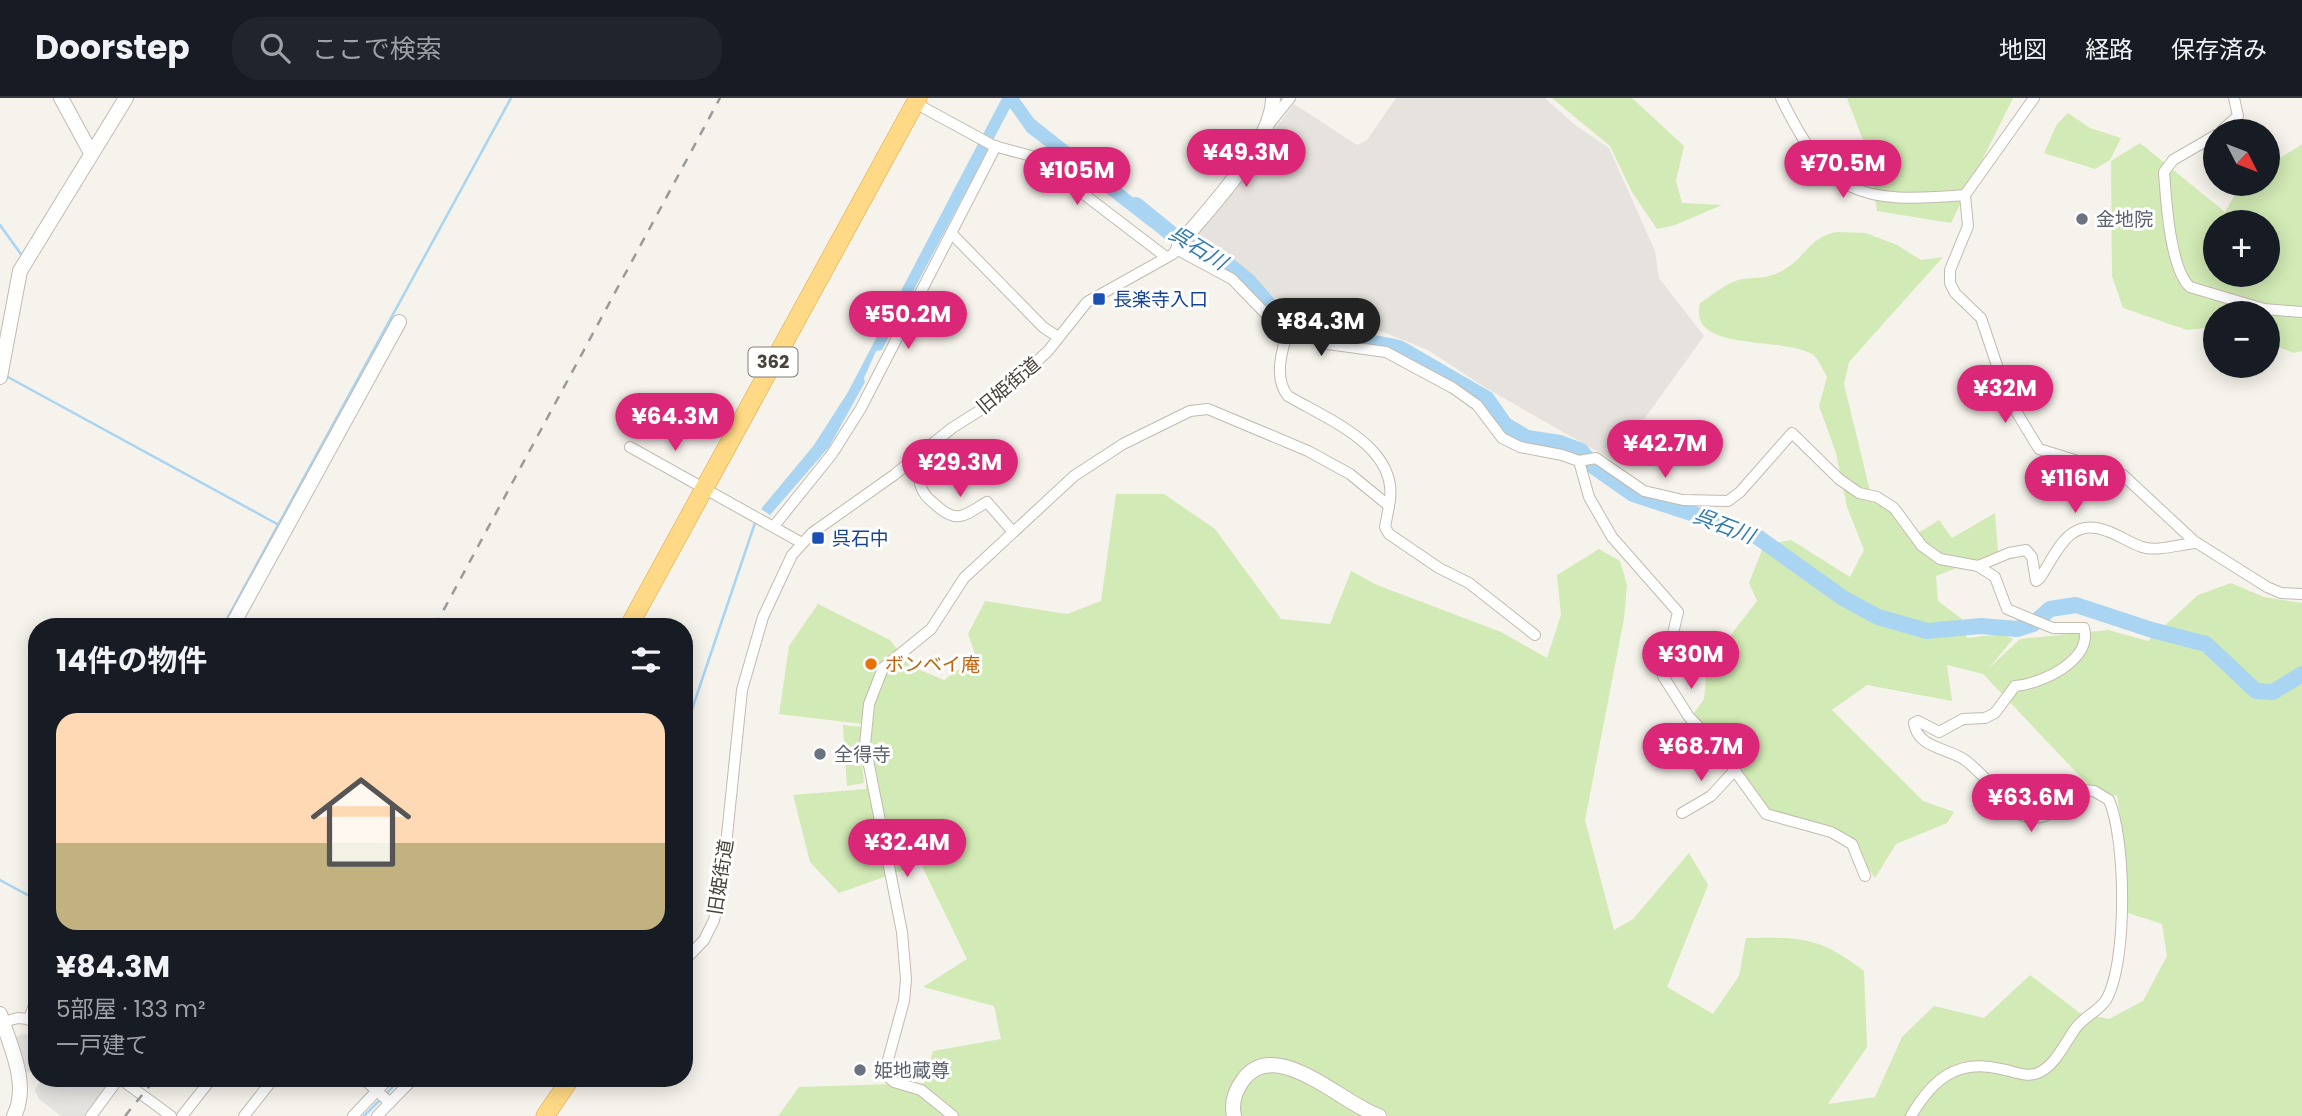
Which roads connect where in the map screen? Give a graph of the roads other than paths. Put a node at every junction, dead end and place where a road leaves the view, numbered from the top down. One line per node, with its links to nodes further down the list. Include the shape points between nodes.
1 (61, 98): 13 (street)
2 (126, 98): 13 (street)
3 (1273, 98): 10 (street)
4 (1290, 98): 10 (street, 旧姫街道)
5 (1781, 98): 14 (street, via 1812,156 1838,180 1861,192 1884,196)
6 (2034, 98): 14 (street)
7 (2234, 98): 9 (street)
8 (916, 101): 12 (street); 26 (highway, 362)
9 (2235, 119)
10 (1270, 123): 16 (street, 旧姫街道, via 1253,152)
11 (2203, 143): 18 (street, via 2173,160 2164,172 2182,279 2190,287 2264,309)
12 (995, 146): 15 (street); 17 (street, via 1035,157)
13 (91, 153): 22 (street, via 20,271)
14 (1965, 195): 31 (street, via 1968,226 1950,270 1950,283 1981,318 2008,398 2032,439 2048,453 2123,475)
15 (951, 233): 21 (street); 28 (street, via 861,408 832,454)
16 (1181, 243): 17 (street, 旧姫街道); 20 (street)
17 (1166, 257): 21 (street, 旧姫街道, via 1087,302)
18 (2302, 312)
19 (399, 322): 34 (street)
20 (1289, 328): 25 (street, via 1328,344 1386,352 1469,399 1502,438 1520,447); 27 (street, via 1281,364 1282,388 1383,460 1392,484)
21 (1058, 337): 23 (street, 旧姫街道, via 1029,371)
22 (0, 377)
23 (933, 443): 29 (street, via 939,456 920,484 923,494 948,517 960,517 987,502); 30 (street, 旧姫街道)
24 (630, 447): 26 (street)
25 (1580, 461): 32 (street, via 1596,458 1644,491 1683,500 1728,501 1792,433 1858,493 1877,497 1894,508 1922,546 1940,559); 37 (street, via 1589,497 1612,537 1678,612 1662,676)
26 (705, 487): 28 (street); 35 (highway, 362)
27 (1389, 506): 29 (street, via 1350,474 1208,409 1176,416 1108,453 1074,476); 36 (street, via 1385,527 1389,534 1469,583)
28 (772, 525): 30 (street)
29 (1013, 532): 61 (street, via 964,578 931,629 883,668 869,704 866,765 902,932 906,979 887,1076 921,1090)
30 (802, 542): 40 (street, 旧姫街道, via 763,617 742,690 722,884 714,920)
31 (2196, 543): 32 (street, via 2144,548 2088,527 2069,533 2036,581 2032,557 2026,550); 33 (street, via 2267,587)
32 (1978, 566): 64 (street, via 1994,577 2007,609 2053,628 2084,628 2081,649 2056,674 2033,685 2015,686 1986,718 1963,719 1940,732 1918,721 1913,723 1915,731 1935,748 1963,759 2002,799 2030,818 2053,815 2082,790 2109,800 2117,828 2123,896 2117,960 2106,1000 2079,1023 2045,1069 2026,1075 1997,1068 1955,1070 1938,1078)
33 (2302, 594)
34 (236, 618)
35 (633, 618)
36 (1535, 635)
37 (1734, 771): 38 (street, via 1711,796); 39 (street, via 1766,814 1830,832 1852,844)
38 (1682, 813)
39 (1865, 876)
40 (693, 952)
41 (1, 1018): 42 (street); 53 (street, via 20,1085)
42 (28, 1020)
43 (112, 1087): 54 (street)
44 (131, 1087): 55 (street)
45 (205, 1087): 56 (street)
46 (267, 1087): 57 (street)
47 (373, 1087): 51 (street)
48 (381, 1087): 51 (street)
49 (405, 1087): 52 (street)
50 (564, 1087): 60 (highway)
51 (377, 1091): 52 (street); 58 (street)
52 (390, 1103): 59 (street)
53 (14, 1116)
54 (91, 1116)
55 (171, 1116)
56 (182, 1116)
57 (244, 1116)
58 (353, 1116)
59 (377, 1116)
60 (545, 1116)
61 (953, 1116)
62 (1234, 1116): 63 (street, via 1235,1091 1247,1075 1263,1065 1287,1066)
63 (1379, 1116)
64 (1911, 1116)

